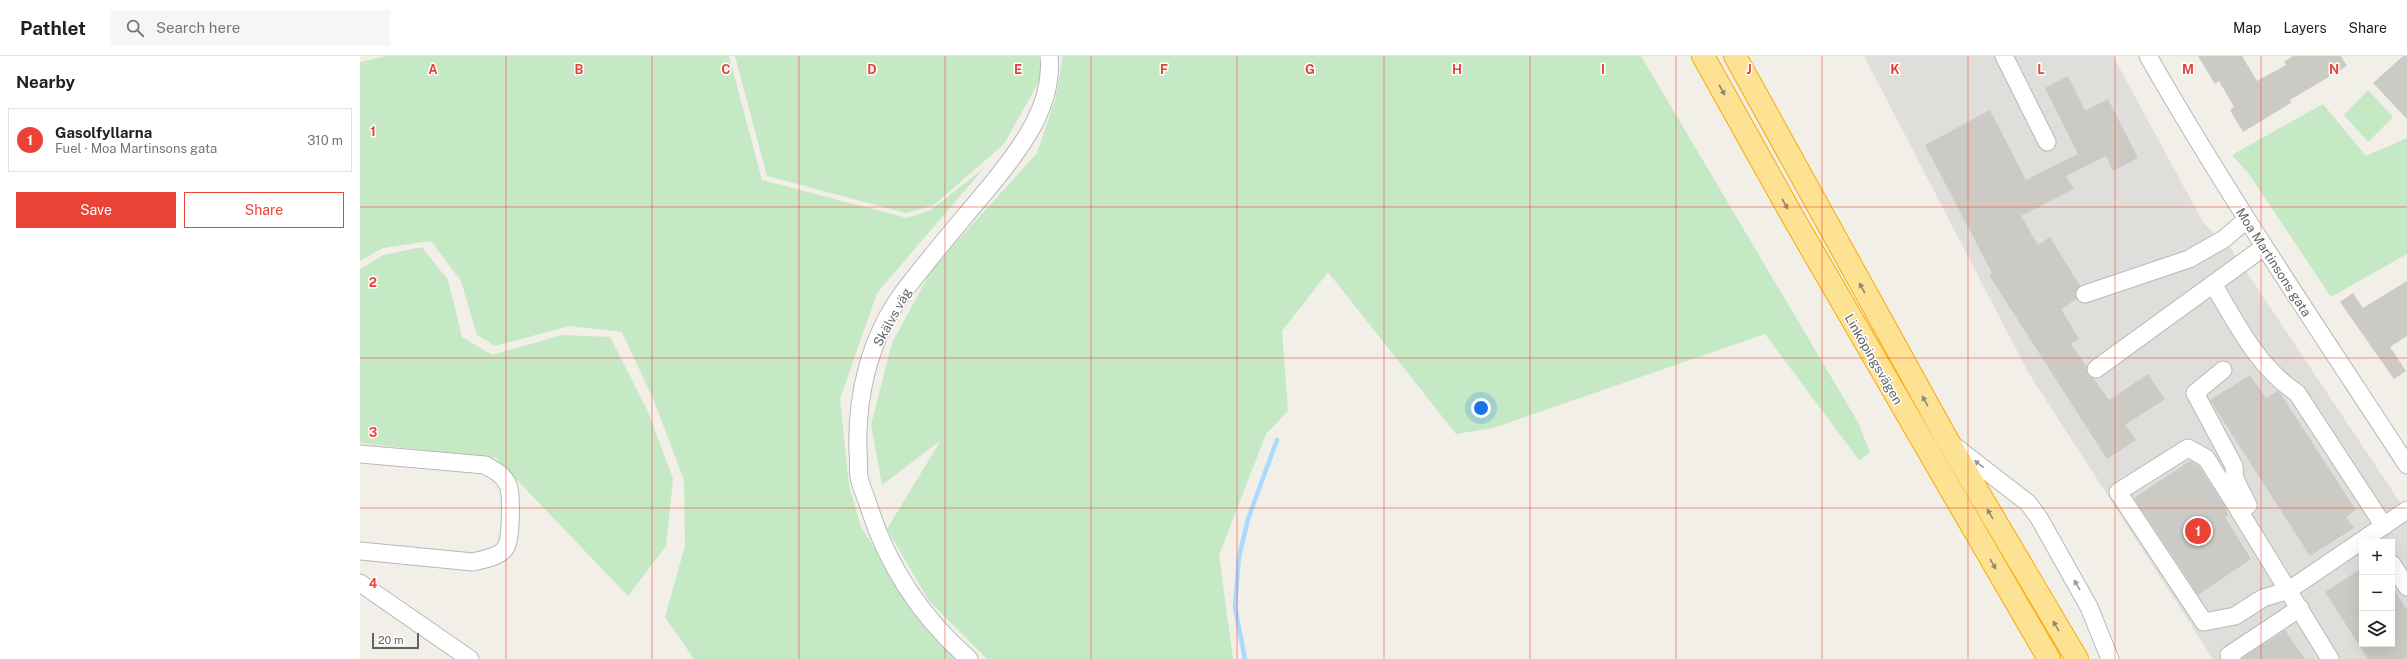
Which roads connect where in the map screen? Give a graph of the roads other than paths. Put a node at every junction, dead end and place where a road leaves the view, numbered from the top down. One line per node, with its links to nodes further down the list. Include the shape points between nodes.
1 (1049, 56): 28 (street, Skälvs väg, via 1051,73 1040,112 1020,148 901,295 877,340 863,382 857,424 859,477 888,557 907,591 948,640)
2 (1704, 56): 29 (highway, Linköpingsvägen, one-way to 29, via 1802,233)
3 (1735, 56): 13 (highway, Linköpingsvägen, one-way to 3)
4 (2004, 56): 6 (street)
5 (2148, 56): 7 (street, Moa Martinsons gata)
6 (2047, 142)
7 (2246, 220): 8 (street, Moa Martinsons gata); 10 (street, via 2224,239 2189,260)
8 (2264, 247): 9 (street); 17 (street, Moa Martinsons gata)
9 (2213, 284): 11 (street); 20 (street, via 2253,348 2282,383 2297,393)
10 (2085, 294)
11 (2096, 370)
12 (2223, 370): 14 (street, via 2194,393)
13 (1948, 441): 30 (highway, Linköpingsvägen, one-way to 13); 31 (street, one-way to 13, via 2089,607 2036,513 2028,503)
14 (2224, 447): 16 (street); 19 (street, via 2234,466 2235,479 2248,505)
15 (360, 454): 21 (street, via 485,466 499,474 508,485 510,496 506,547 488,558 473,562)
16 (2206, 458): 19 (street); 25 (street, via 2188,448 2118,492 2204,622 2234,616 2263,598)
17 (2407, 465)
18 (2407, 510): 20 (street)
19 (2240, 512): 25 (street)
20 (2378, 534): 25 (street)
21 (360, 552)
22 (2395, 569): 24 (street)
23 (360, 583): 27 (street)
24 (2407, 587)
25 (2289, 590): 26 (street)
26 (2300, 608): 32 (street, via 2229,655); 33 (street)
27 (470, 659)
28 (969, 659)
29 (2048, 659)
30 (2077, 659)
31 (2110, 659)
32 (2232, 659)
33 (2330, 659)

